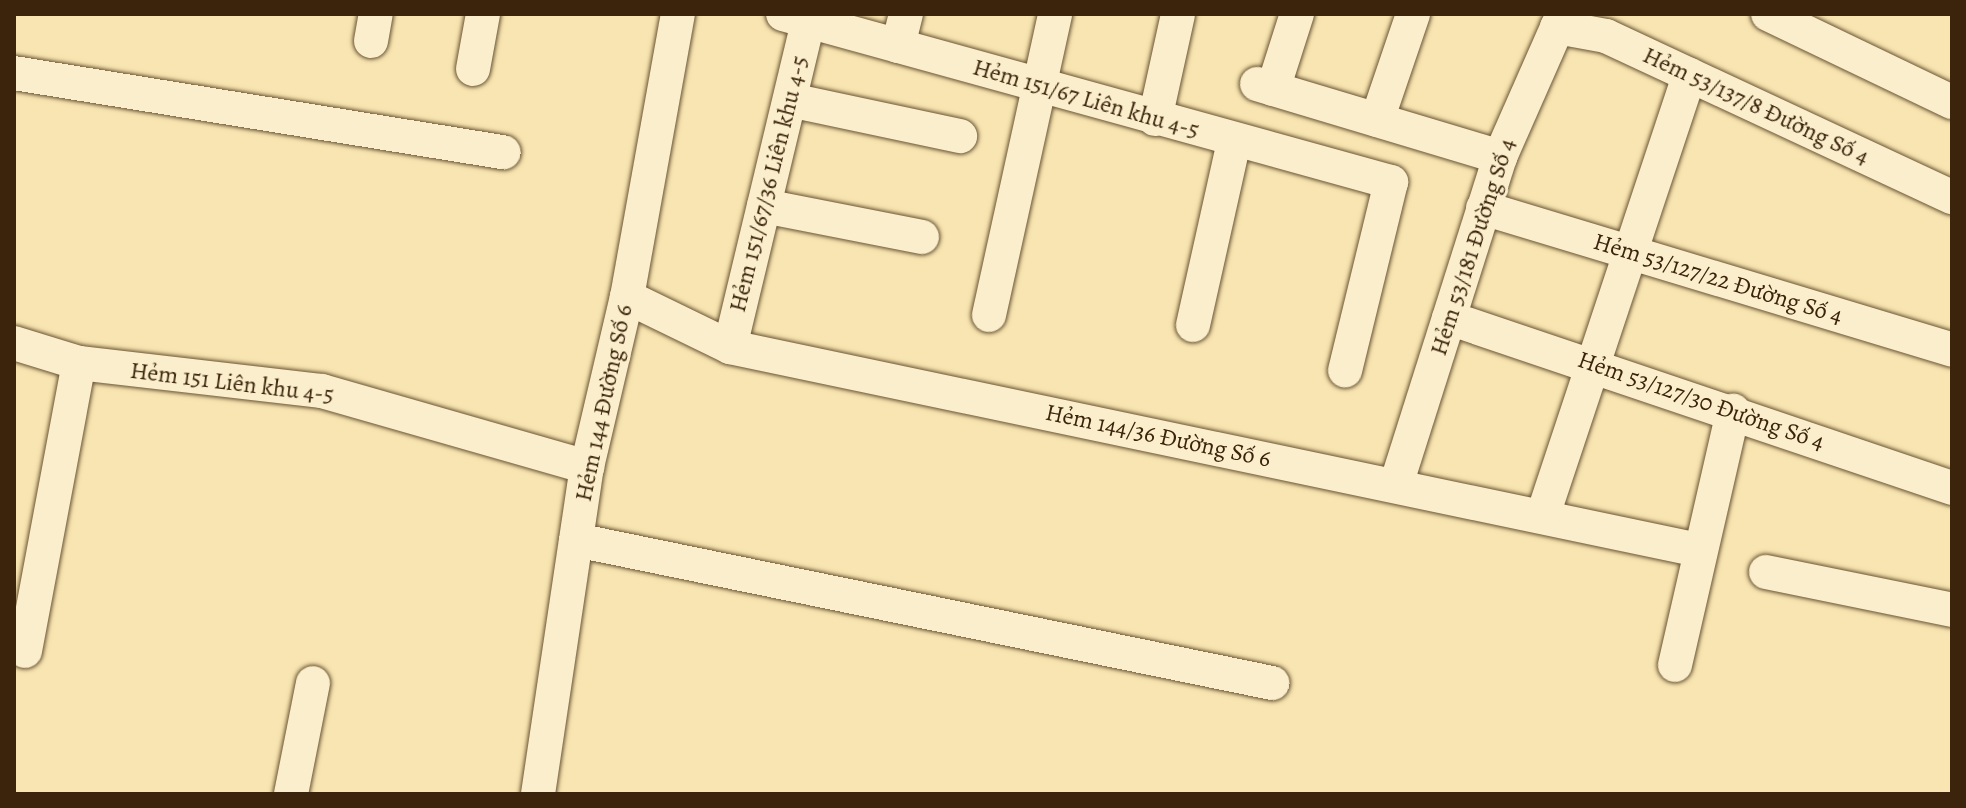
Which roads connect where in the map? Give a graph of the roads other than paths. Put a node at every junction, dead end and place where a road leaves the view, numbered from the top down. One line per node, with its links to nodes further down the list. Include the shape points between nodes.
1 (483, 14): 11 (street)
2 (678, 14): 28 (street, Hẻm 144 Đường Số 6)
3 (1055, 14): 14 (street)
4 (1178, 14): 17 (street)
5 (1297, 14): 18 (street, via 1265,87)
6 (1413, 14): 18 (street)
7 (1768, 14): 16 (street)
8 (796, 18): 10 (street, Hẻm 151/67 Liên khu 4-5); 15 (street, Hẻm 151/67/36 Liên khu 4-5)
9 (1560, 20): 13 (street, Hẻm 53/137/8 Đường Số 4); 22 (street, Hẻm 53/181 Đường Số 4)
10 (902, 30): 14 (street, Hẻm 151/67 Liên khu 4-5)
11 (473, 69)
12 (14, 73): 21 (street)
13 (1689, 75): 23 (street, Hẻm 53/137/8 Đường Số 4); 27 (street)
14 (1039, 86): 17 (street, Hẻm 151/67 Liên khu 4-5); 29 (street)
15 (790, 100): 19 (street); 24 (street, Hẻm 151/67/36 Liên khu 4-5)
16 (1952, 102)
17 (1155, 119): 20 (street, Hẻm 151/67 Liên khu 4-5)
18 (1377, 120): 22 (street)
19 (960, 136)
20 (1234, 141): 31 (street); 37 (street, Hẻm 151/67 Liên khu 4-5, via 1391,182)
21 (504, 152)
22 (1500, 157): 25 (street, Hẻm 53/181 Đường Số 4)
23 (1952, 197)
24 (764, 206): 26 (street); 33 (street, Hẻm 151/67/36 Liên khu 4-5)
25 (1483, 208): 27 (street, Hẻm 53/127/22 Đường Số 4); 30 (street, Hẻm 53/181 Đường Số 4)
26 (922, 237)
27 (1630, 252): 34 (street, Hẻm 53/127/22 Đường Số 4); 36 (street)
28 (627, 297): 33 (street, Hẻm 144/36 Đường Số 6); 39 (street, Hẻm 144 Đường Số 6)
29 (989, 315)
30 (1449, 318): 36 (street, Hẻm 53/127/30 Đường Số 4); 40 (street, Hẻm 53/181 Đường Số 4)
31 (1193, 325)
32 (14, 343): 35 (street, Hẻm 151 Liên khu 4-5)
33 (730, 347): 40 (street, Hẻm 144/36 Đường Số 6)
34 (1952, 350)
35 (79, 363): 39 (street, Hẻm 151 Liên khu 4-5, via 322,391); 47 (street)
36 (1594, 363): 38 (street, Hẻm 53/127/30 Đường Số 4); 42 (street)
37 (1345, 370)
38 (1733, 411): 41 (street, Hẻm 53/127/30 Đường Số 4); 44 (street)
39 (587, 467): 43 (street, Hẻm 144 Đường Số 6)
40 (1396, 485): 42 (street, Hẻm 144/36 Đường Số 6)
41 (1952, 488)
42 (1543, 515): 44 (street, Hẻm 144/36 Đường Số 6)
43 (576, 540): 50 (street); 52 (street, Hẻm 144 Đường Số 6)
44 (1698, 550): 48 (street)
45 (1766, 572): 46 (street)
46 (1952, 610)
47 (25, 651)
48 (1675, 665)
49 (313, 683): 51 (street)
50 (1272, 683)
51 (291, 794)
52 (538, 794)

